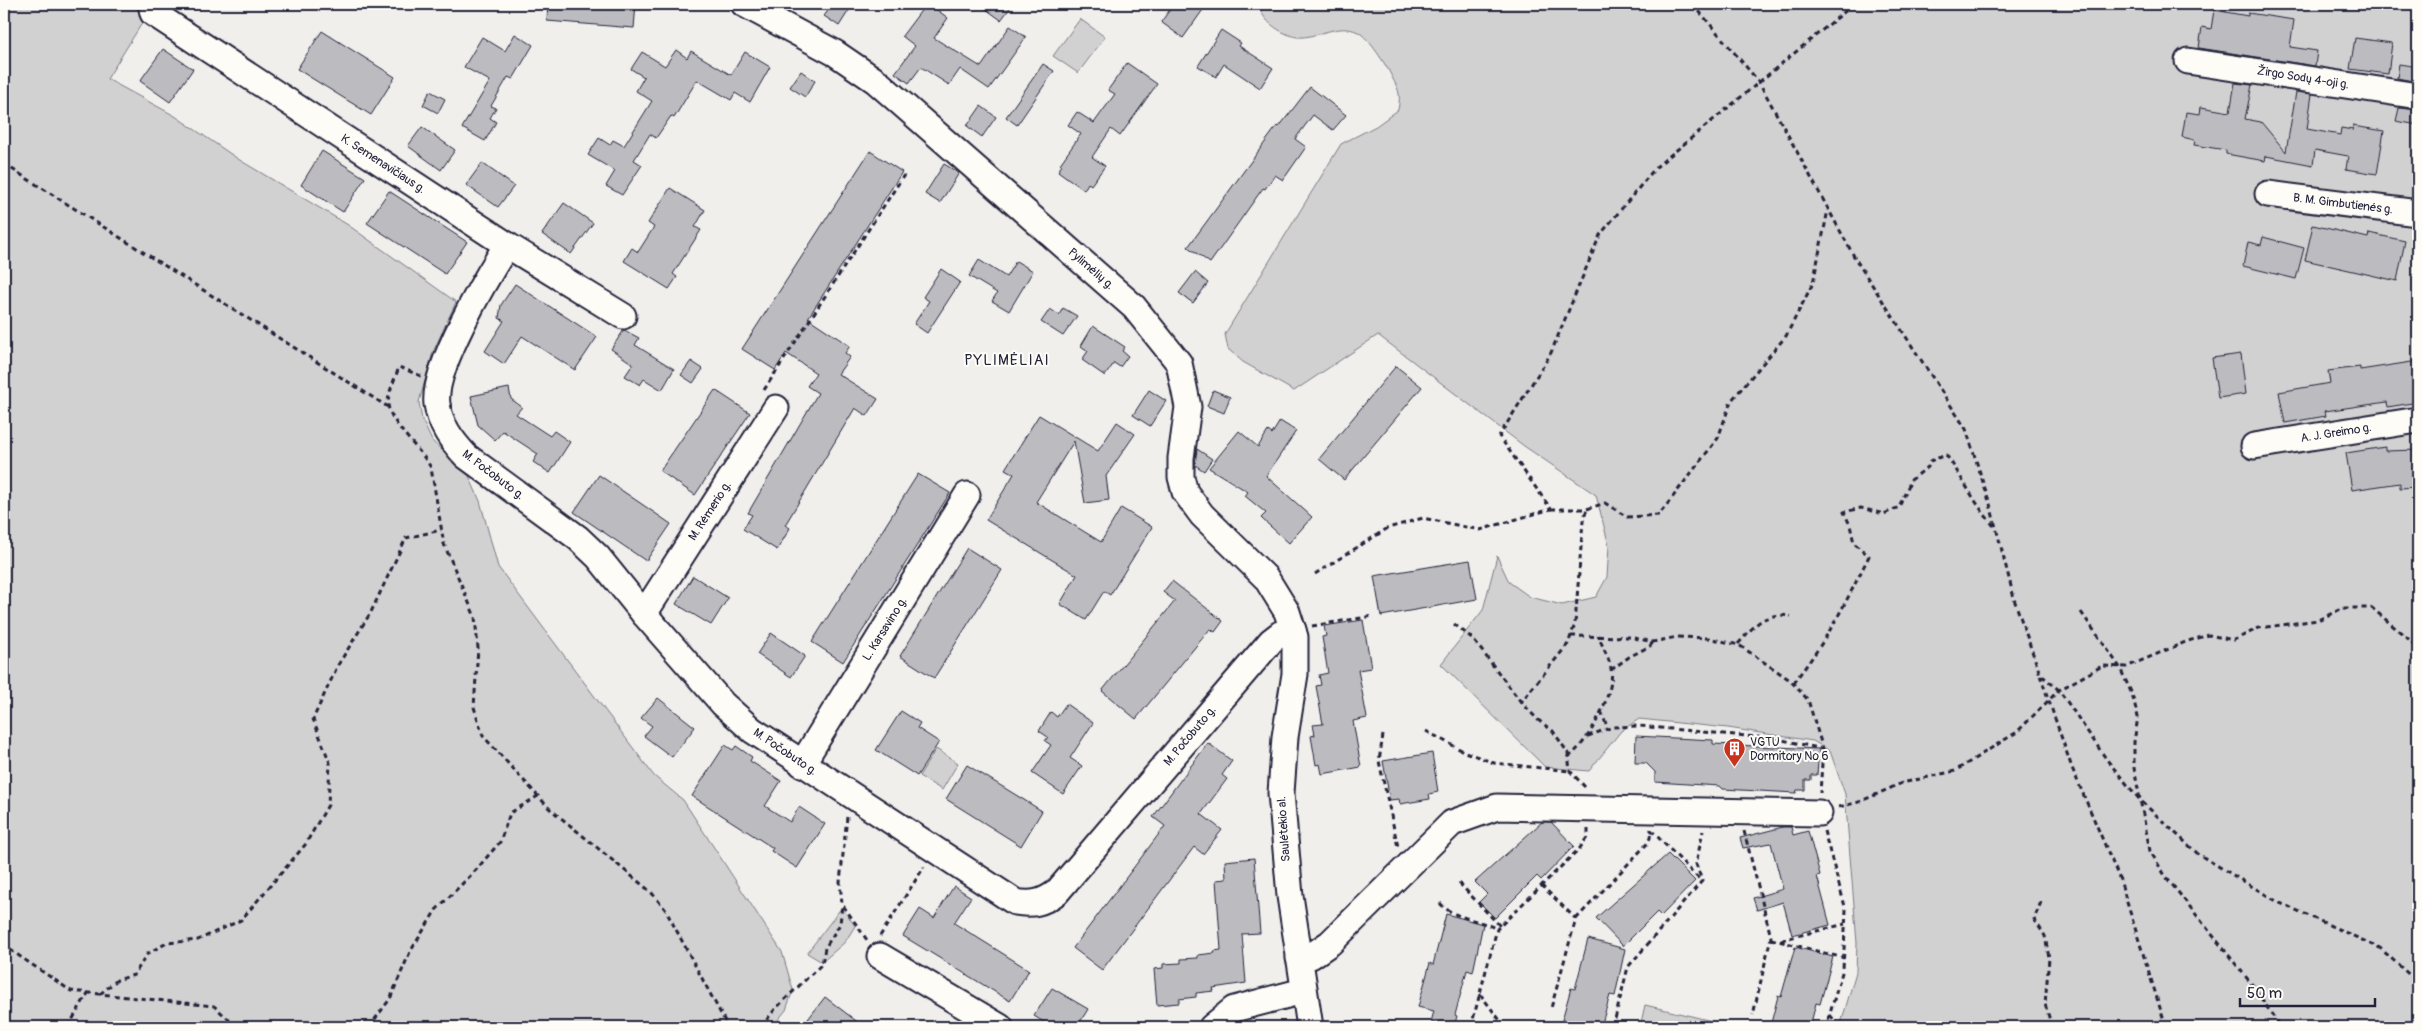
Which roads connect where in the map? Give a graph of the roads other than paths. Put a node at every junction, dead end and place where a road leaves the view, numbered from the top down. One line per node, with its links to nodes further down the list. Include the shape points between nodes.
1 (151, 4): 7 (street, K. Semenavičiaus g., via 153,13)
2 (744, 4): 14 (street, Pylimėlių g., via 835,53 876,80 1134,307 1156,332 1179,363 1185,385 1188,407 1180,458 1185,492 1202,515 1266,578 1278,595)
3 (2188, 61): 4 (street, Žirgo Sodų 4-oji g.)
4 (2418, 96)
5 (2268, 194): 6 (street, B. M. Gimbutienės g.)
6 (2418, 213)
7 (507, 245): 8 (street, K. Semenavičiaus g.); 13 (street, M. Počobuto g., via 454,342 438,382 440,419 446,432 466,456 578,538 598,557)
8 (623, 316)
9 (768, 403): 13 (street, M. Rėmerio g.)
10 (2418, 420): 11 (street, A. J. Greimo g.)
11 (2254, 446)
12 (968, 495): 15 (street, L. Karsavino g.)
13 (644, 614): 15 (street, M. Počobuto g., via 723,704 752,730)
14 (1293, 630): 15 (street, M. Počobuto g., via 1271,641 1057,892 1045,901 1015,902); 18 (street, Saulėtekio al., via 1297,651 1281,793)
15 (802, 764)
16 (1819, 813): 18 (street, via 1497,807 1452,823 1330,944 1311,956)
17 (876, 951): 20 (street)
18 (1299, 958): 19 (street, Saulėtekio al.)
19 (1303, 991): 21 (street, via 1234,1009); 22 (street, Saulėtekio al.)
20 (1000, 1027)
21 (1212, 1027)
22 (1310, 1027)

